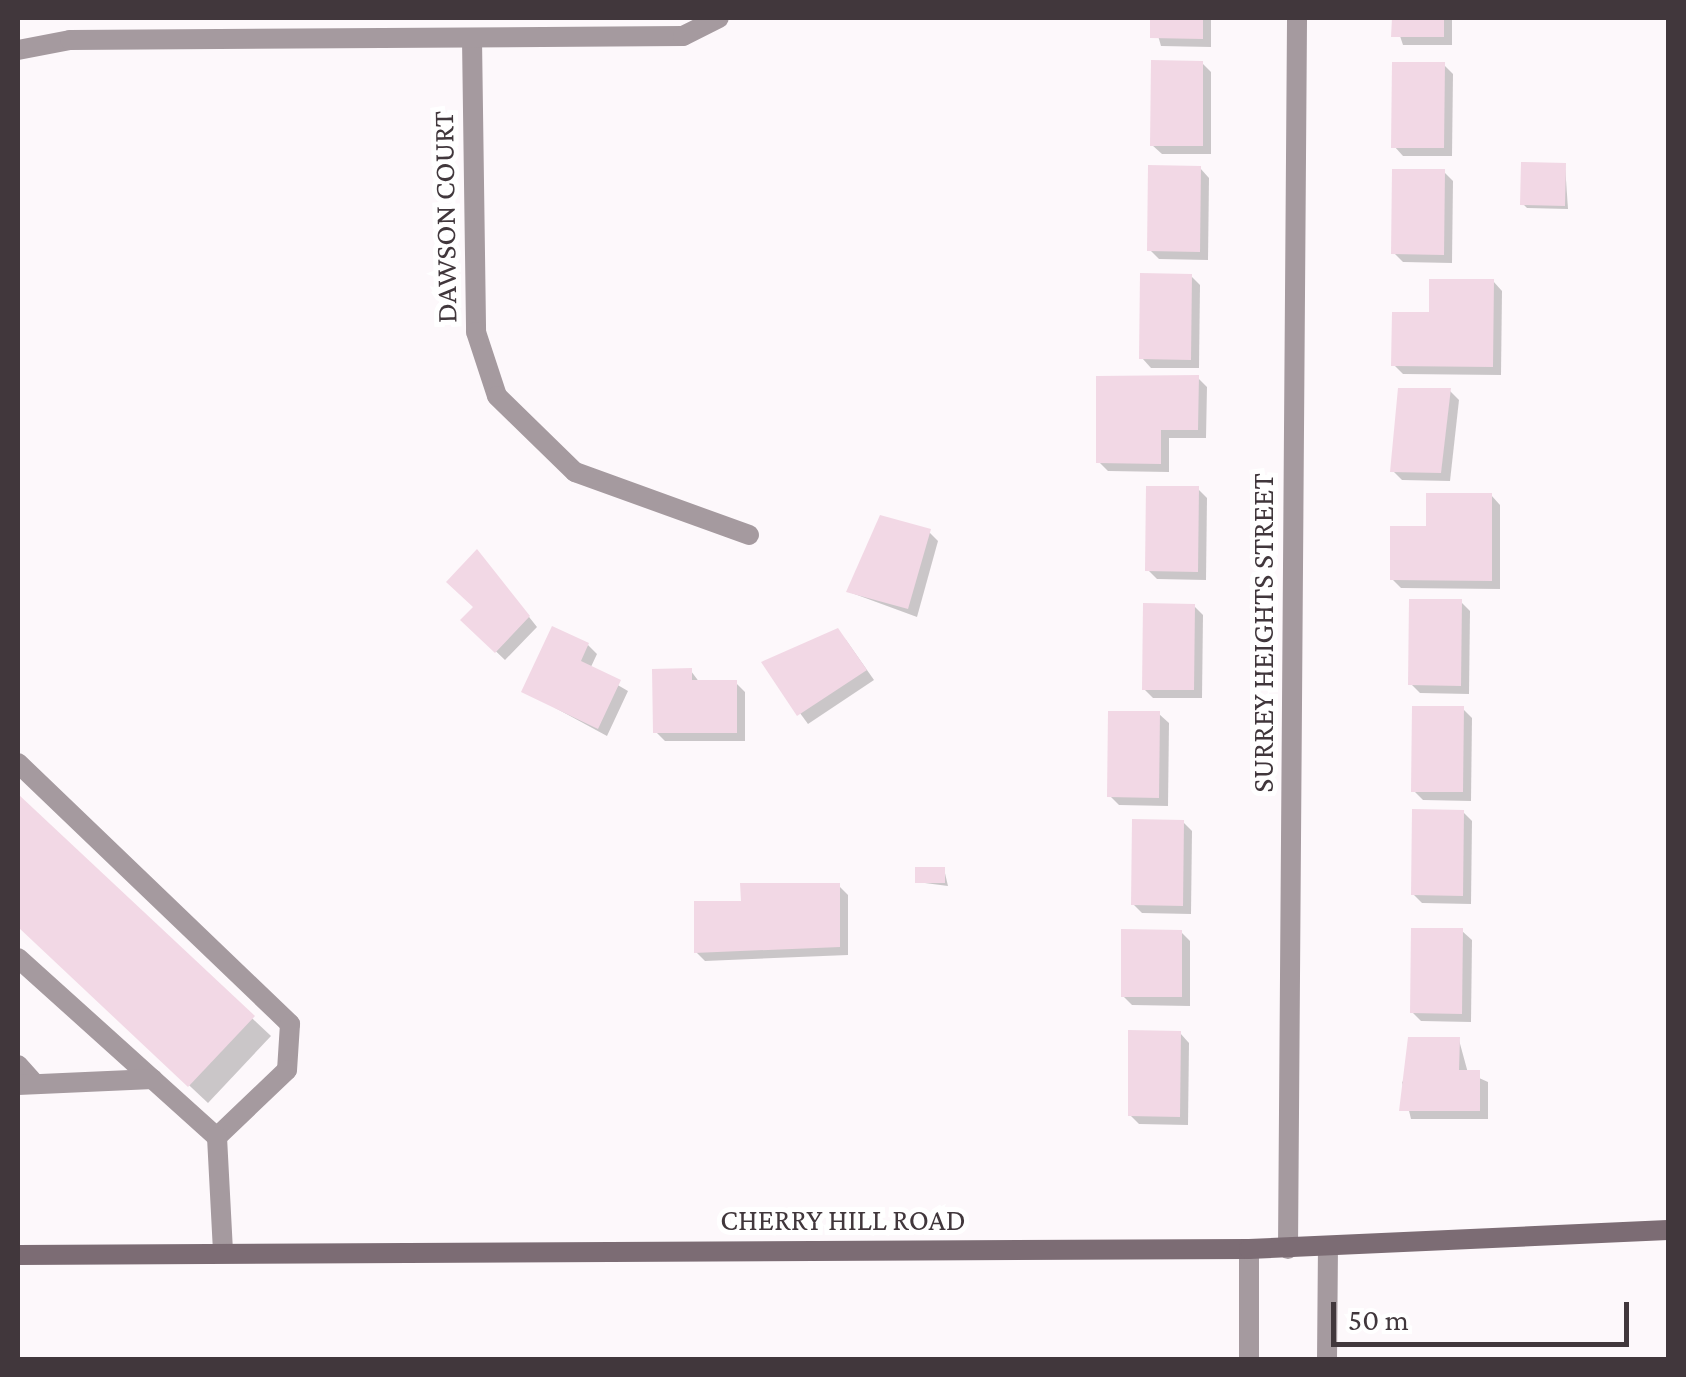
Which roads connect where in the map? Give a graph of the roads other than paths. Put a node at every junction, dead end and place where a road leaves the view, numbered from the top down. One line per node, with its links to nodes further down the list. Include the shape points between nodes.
1 (719, 18): 3 (street, via 683,36)
2 (1298, 18): 14 (street, SURREY HEIGHTS STREET)
3 (472, 39): 4 (street, via 70,40); 5 (street, DAWSON COURT, via 476,332 497,396 575,472)
4 (18, 50)
5 (750, 535)
6 (18, 764): 11 (street, via 290,1024 287,1070)
7 (18, 958): 9 (street)
8 (18, 1066): 10 (street)
9 (153, 1080): 10 (street); 11 (street)
10 (26, 1084)
11 (218, 1137): 16 (street)
12 (1668, 1230): 13 (main road, CHERRY HILL ROAD)
13 (1328, 1246): 14 (main road, CHERRY HILL ROAD); 19 (street)
14 (1288, 1249): 15 (main road, CHERRY HILL ROAD)
15 (1249, 1250): 16 (main road, CHERRY HILL ROAD); 18 (street)
16 (223, 1252): 17 (main road, CHERRY HILL ROAD)
17 (18, 1254)
18 (1249, 1360)
19 (1327, 1360)

